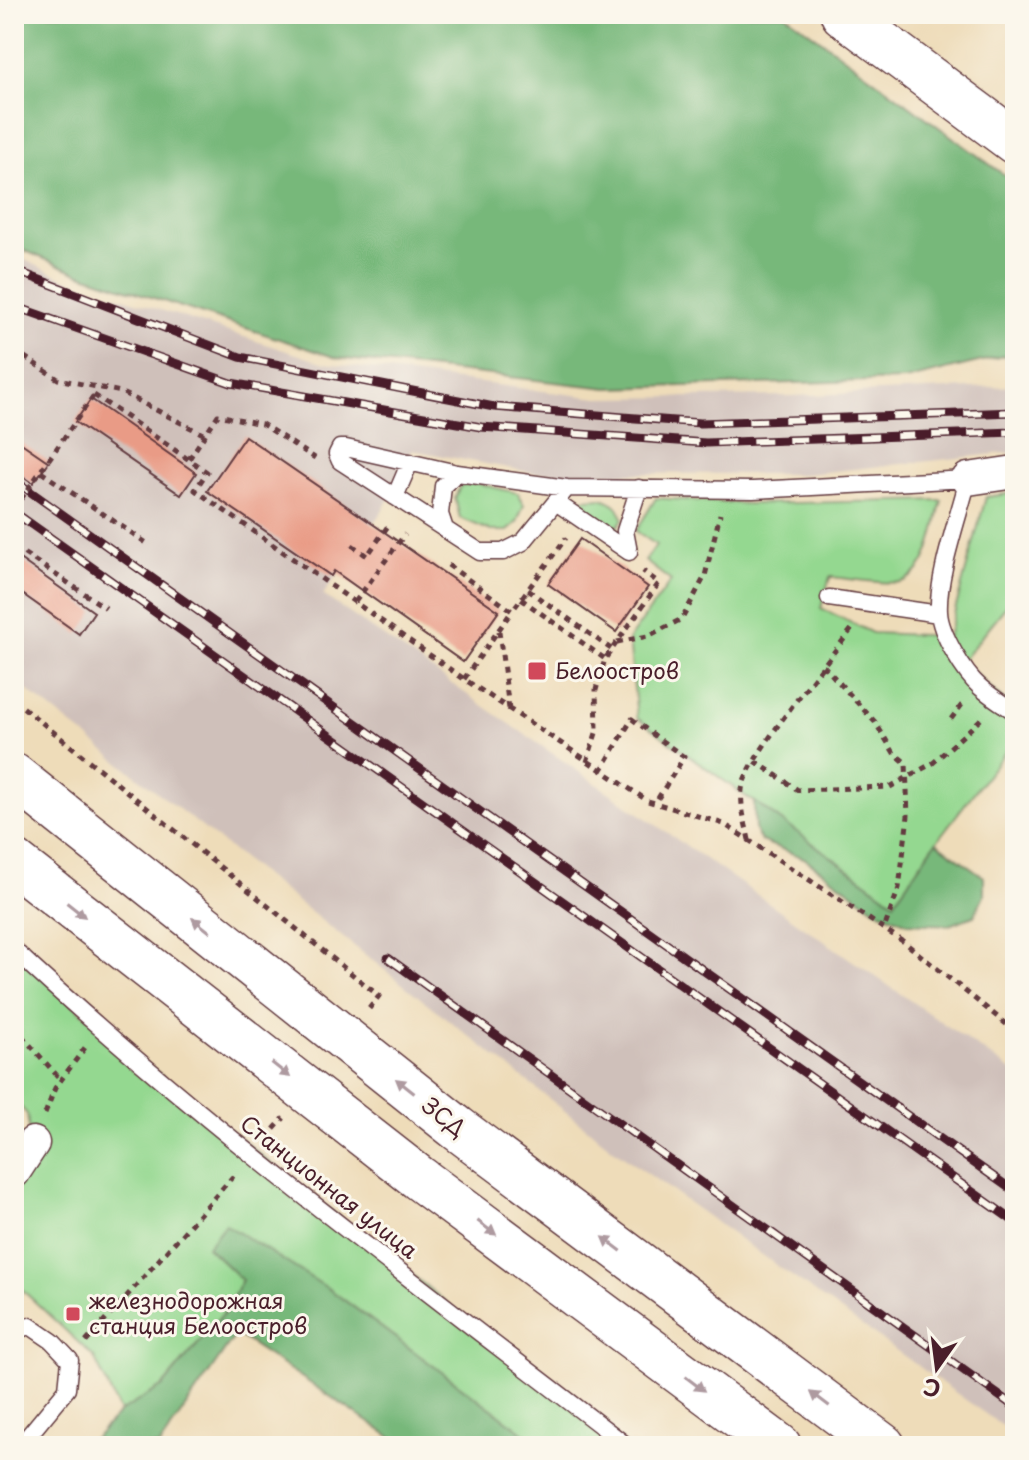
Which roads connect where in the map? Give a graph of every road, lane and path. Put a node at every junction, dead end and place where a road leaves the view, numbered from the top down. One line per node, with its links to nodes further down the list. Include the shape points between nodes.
1 (843, 14): 2 (main road)
2 (1015, 142)
3 (14, 350): 4 (path, via 58,379 121,392)
4 (205, 435): 5 (path); 6 (path, via 218,415 262,424)
5 (189, 459): 8 (path, bridge, via 94,395); 32 (path, via 207,472 195,490)
6 (319, 461)
7 (410, 462): 10 (lane); 15 (lane); 15 (lane, via 346,448 337,454)
8 (41, 472): 17 (path, bridge); 24 (path)
9 (1015, 472): 11 (street)
10 (457, 473): 12 (lane); 20 (lane, via 443,486 440,514)
11 (968, 479): 14 (lane); 36 (lane)
12 (567, 488): 13 (lane); 16 (lane)
13 (639, 488): 14 (lane); 16 (lane, via 625,531 629,552)
14 (721, 489): 38 (path, via 721,512 705,576 682,619 648,636)
15 (395, 497): 20 (lane)
16 (557, 503): 20 (lane, via 523,542 503,552 480,552)
17 (14, 509)
18 (379, 516): 19 (path)
19 (390, 523): 21 (path); 25 (path, via 367,556)
20 (445, 529)
21 (405, 534): 23 (path); 32 (path)
22 (568, 536): 29 (path)
23 (417, 543)
24 (148, 544)
25 (352, 545)
26 (14, 547): 34 (path)
27 (441, 560): 35 (path)
28 (632, 564): 38 (path, via 659,583)
29 (528, 590): 31 (path); 39 (path)
30 (829, 598): 33 (lane)
31 (521, 599): 35 (path); 40 (path)
32 (355, 602): 42 (path)
33 (871, 604): 36 (lane); 41 (path)
34 (106, 608)
35 (512, 611): 37 (path)
36 (939, 614): 46 (lane, via 954,652 977,686)
37 (499, 630): 42 (path); 47 (path)
38 (616, 642): 39 (path)
39 (611, 649): 40 (path)
40 (605, 659): 50 (path, via 596,690 597,730)
41 (823, 665): 49 (path); 53 (path, via 906,763)
42 (464, 679): 47 (path)
43 (14, 682): 44 (path)
44 (14, 693)
45 (14, 700): 59 (path, via 379,996)
46 (999, 701): 48 (lane); 53 (path, via 933,763)
47 (509, 710): 50 (path)
48 (1015, 712)
49 (755, 761): 53 (path, via 798,790 890,787); 55 (path, via 741,788)
50 (587, 762): 51 (path)
51 (601, 771): 54 (path); 54 (path, via 632,719 684,757)
52 (14, 776): 73 (main road, ЗСД, one-way to 52, via 457,1128)
53 (905, 780): 57 (path, via 908,816 899,888)
54 (655, 803): 55 (path, via 724,824)
55 (750, 841): 57 (path)
56 (14, 862): 72 (main road, one-way to 72, via 432,1187)
57 (884, 929): 62 (path)
58 (14, 950): 61 (lane, Станционная улица)
59 (364, 1017)
60 (14, 1027): 63 (path)
61 (100, 1028): 63 (path); 66 (lane, Станционная улица)
62 (1015, 1031)
63 (61, 1080): 65 (path)
64 (290, 1111): 66 (path)
65 (33, 1143): 67 (street)
66 (251, 1155): 69 (path); 71 (lane, Станционная улица)
67 (14, 1172)
68 (14, 1331): 69 (lane, via 30,1326)
69 (70, 1360): 70 (lane, via 67,1389)
70 (20, 1446)
71 (627, 1446)
72 (779, 1446)
73 (883, 1446)

